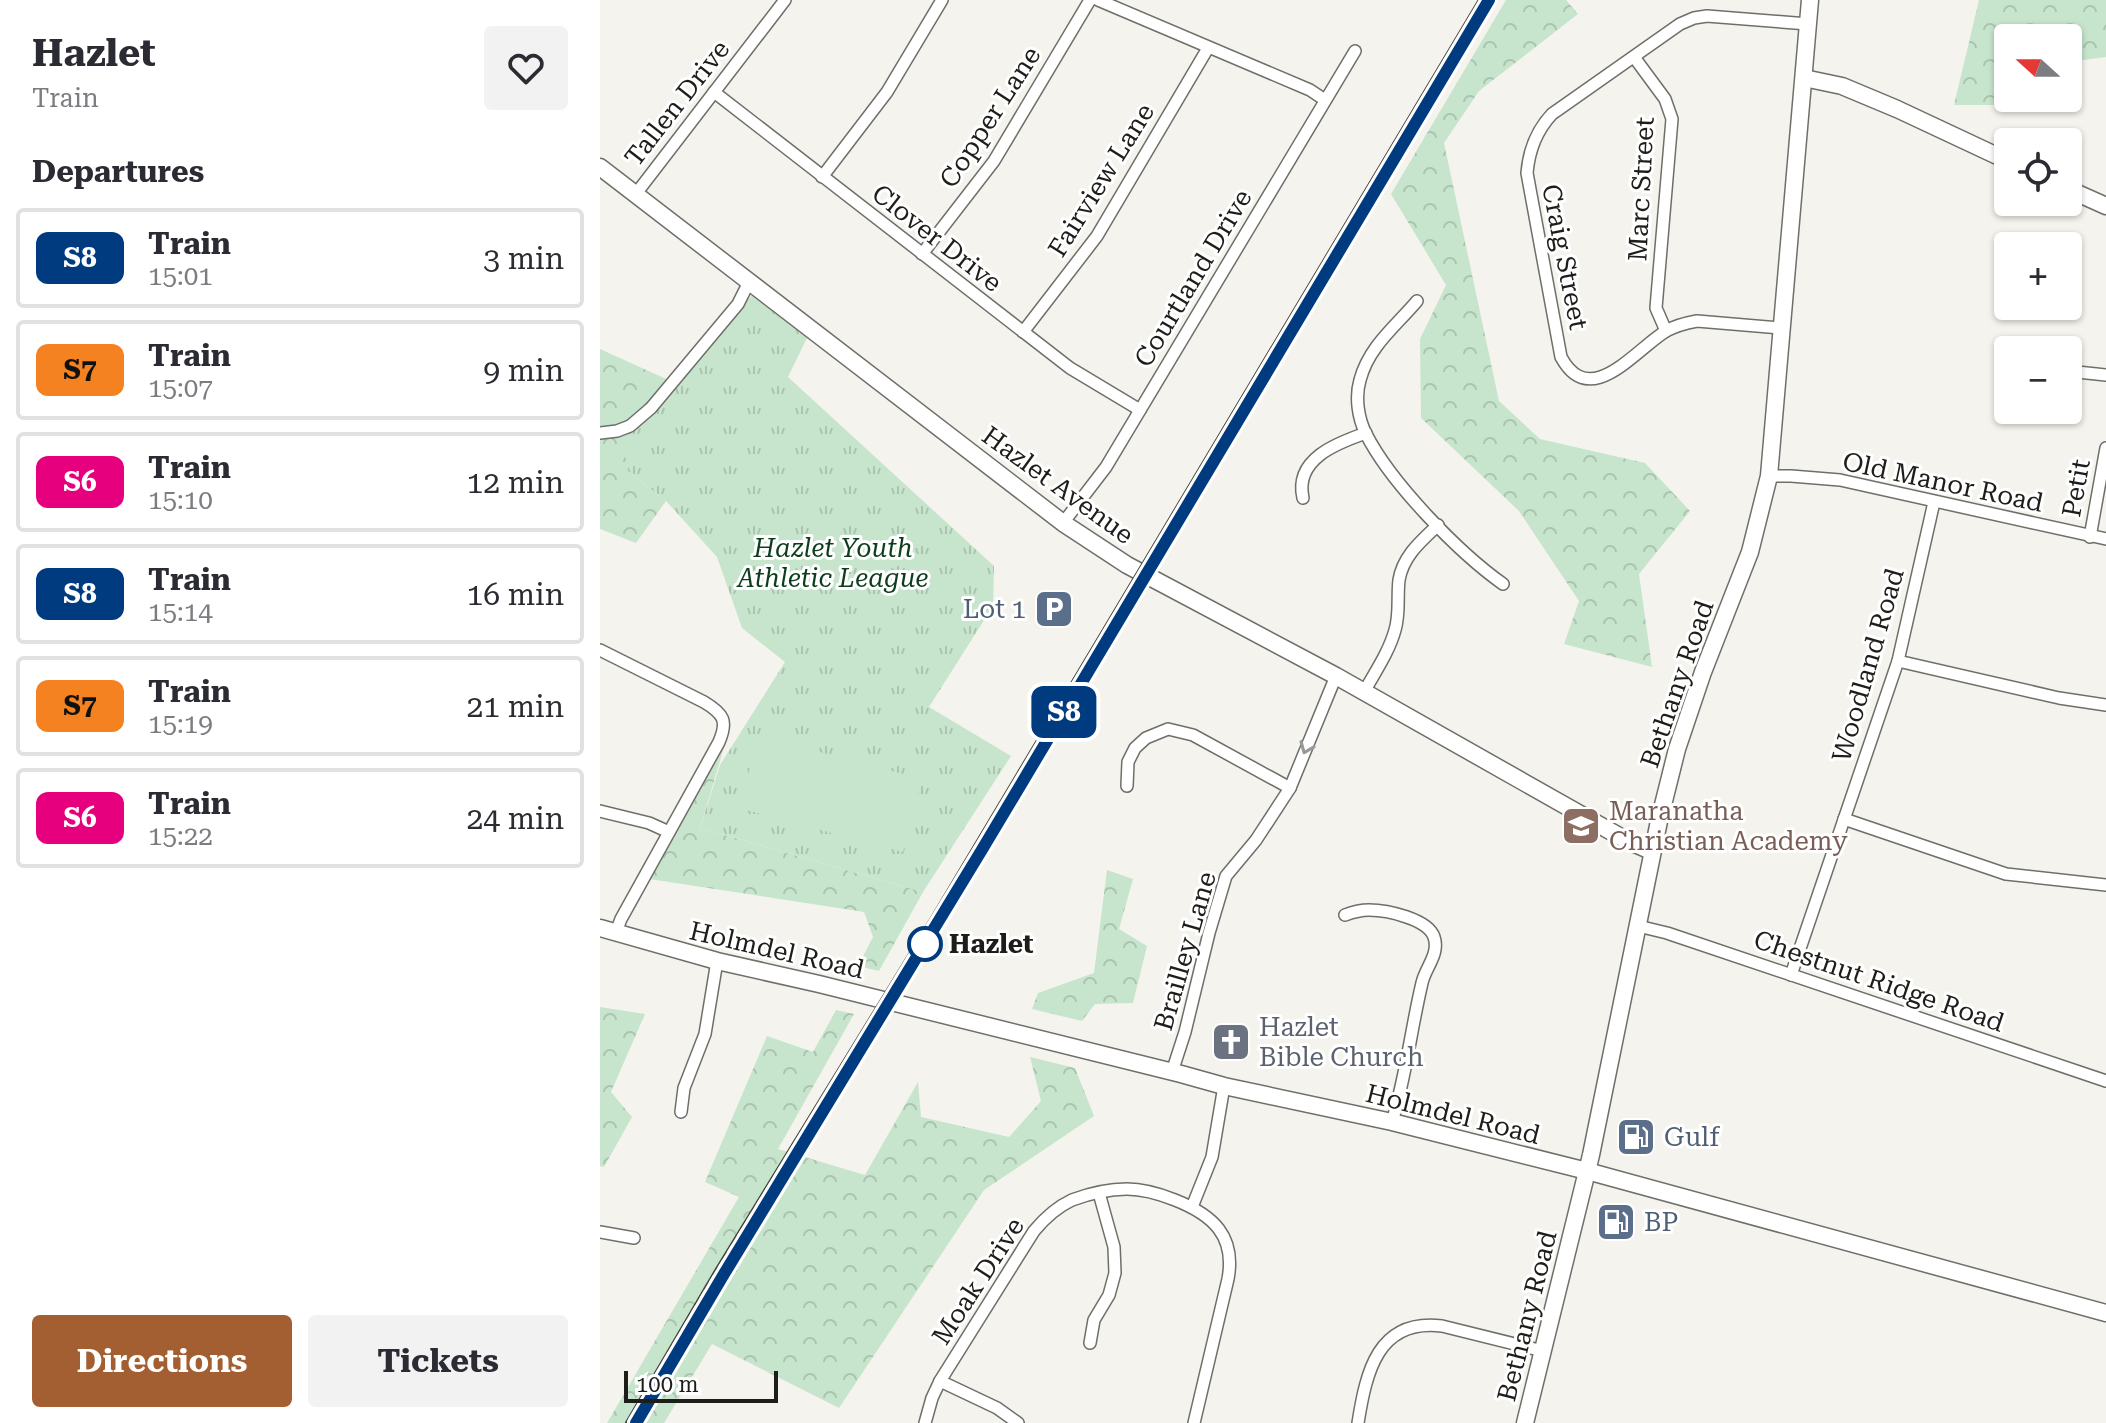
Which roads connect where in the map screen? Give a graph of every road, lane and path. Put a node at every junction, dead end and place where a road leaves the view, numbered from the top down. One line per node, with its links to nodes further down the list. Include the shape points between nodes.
1 (785, 0): 11 (street, Tallen Drive)
2 (942, 0): 15 (street, via 887,92)
3 (1090, 0): 19 (street, Copper Lane, via 994,161)
4 (1098, 0): 7 (street)
5 (1810, 0): 6 (street, Bethany Road)
6 (1808, 24): 9 (street, Craig Street, via 1694,18); 10 (street, Bethany Road)
7 (1208, 48): 12 (street); 24 (street, Fairview Lane, via 1097,236)
8 (1355, 51): 12 (street, Courtland Drive)
9 (1634, 57): 23 (street, Marc Street, via 1665,99 1672,119 1656,308); 23 (street, Craig Street, via 1546,120 1529,156 1528,181 1566,366 1582,378 1597,379)
10 (1804, 78): 13 (street, via 1842,86); 22 (street, Bethany Road)
11 (714, 92): 15 (street, Clover Drive); 16 (street, Tallen Drive)
12 (1325, 100): 27 (street, Courtland Drive)
13 (1994, 154)
14 (600, 167): 16 (street, Hazlet Avenue)
15 (822, 177): 19 (street, Clover Drive)
16 (635, 195): 20 (street, Hazlet Avenue)
17 (2082, 195): 18 (street)
18 (2106, 206)
19 (922, 254): 24 (street, Clover Drive)
20 (749, 282): 28 (street, via 738,304 651,408 630,426); 34 (street, Hazlet Avenue)
21 (1417, 301): 29 (street, via 1383,337 1362,373 1358,403)
22 (1781, 328): 23 (street, Craig Street, via 1697,321); 31 (street, Bethany Road)
23 (1666, 331)
24 (1023, 332): 27 (street, Clover Drive)
25 (2082, 372): 26 (street)
26 (2106, 375)
27 (1140, 410): 34 (street, Courtland Drive, via 1106,467)
28 (600, 433)
29 (1366, 433): 32 (street, via 1314,458 1304,475); 35 (street, via 1396,478)
30 (2106, 448): 36 (street, Petit)
31 (1769, 476): 33 (street, Old Manor Road, via 1840,480); 49 (street, Bethany Road, via 1750,552 1677,749)
32 (1303, 498)
33 (1934, 502): 36 (street, Old Manor Road); 40 (street, Woodland Road)
34 (1063, 523): 41 (street, Hazlet Avenue, via 1127,565)
35 (1438, 525): 38 (street); 42 (street, via 1404,565 1394,634)
36 (2090, 537): 37 (street, Old Manor Road)
37 (2106, 539)
38 (1503, 584)
39 (600, 650): 48 (street, via 704,702 724,722 719,742)
40 (1898, 661): 43 (street); 47 (street, Woodland Road)
41 (1336, 676): 42 (street, Hazlet Avenue); 45 (street, Brailley Lane, one-way to 45)
42 (1364, 692): 49 (street, Hazlet Avenue)
43 (2106, 705)
44 (1127, 786): 45 (street, via 1135,748 1168,729 1193,735)
45 (1290, 788): 56 (street, Brailley Lane, via 1226,876)
46 (600, 811): 48 (street)
47 (1844, 819): 50 (street, via 2006,874); 55 (street, Woodland Road)
48 (669, 832): 53 (street, via 621,919)
49 (1651, 851): 52 (street, Bethany Road)
50 (2106, 885)
51 (1345, 915): 60 (street, via 1370,910 1420,921 1435,943)
52 (1638, 926): 55 (street, Chestnut Ridge Road); 61 (street, Bethany Road)
53 (608, 930): 54 (street, Holmdel Road)
54 (717, 961): 56 (street, Holmdel Road); 59 (street, via 705,1034 684,1088)
55 (1791, 975): 57 (street, Chestnut Ridge Road)
56 (1172, 1072): 58 (street, Holmdel Road)
57 (2106, 1081)
58 (1224, 1086): 60 (street, Holmdel Road); 63 (street, via 1212,1157)
59 (681, 1112)
60 (1392, 1122): 61 (street, Holmdel Road)
61 (1587, 1171): 66 (street, Holmdel Road); 68 (street, Bethany Road)
62 (1099, 1193): 63 (street, Moak Drive, via 1146,1190); 67 (street, via 1114,1247 1115,1273); 69 (street, Moak Drive, via 1071,1201 1034,1231)
63 (1192, 1207): 72 (street, Moak Drive, via 1223,1234 1230,1264)
64 (600, 1232): 65 (street)
65 (634, 1238)
66 (2106, 1313)
67 (1090, 1343)
68 (1543, 1351): 73 (street, via 1442,1326 1408,1327 1377,1355); 74 (street, Bethany Road)
69 (940, 1381): 70 (street, Moak Drive); 71 (street)
70 (925, 1423)
71 (1018, 1423)
72 (1194, 1423)
73 (1358, 1423)
74 (1525, 1423)

